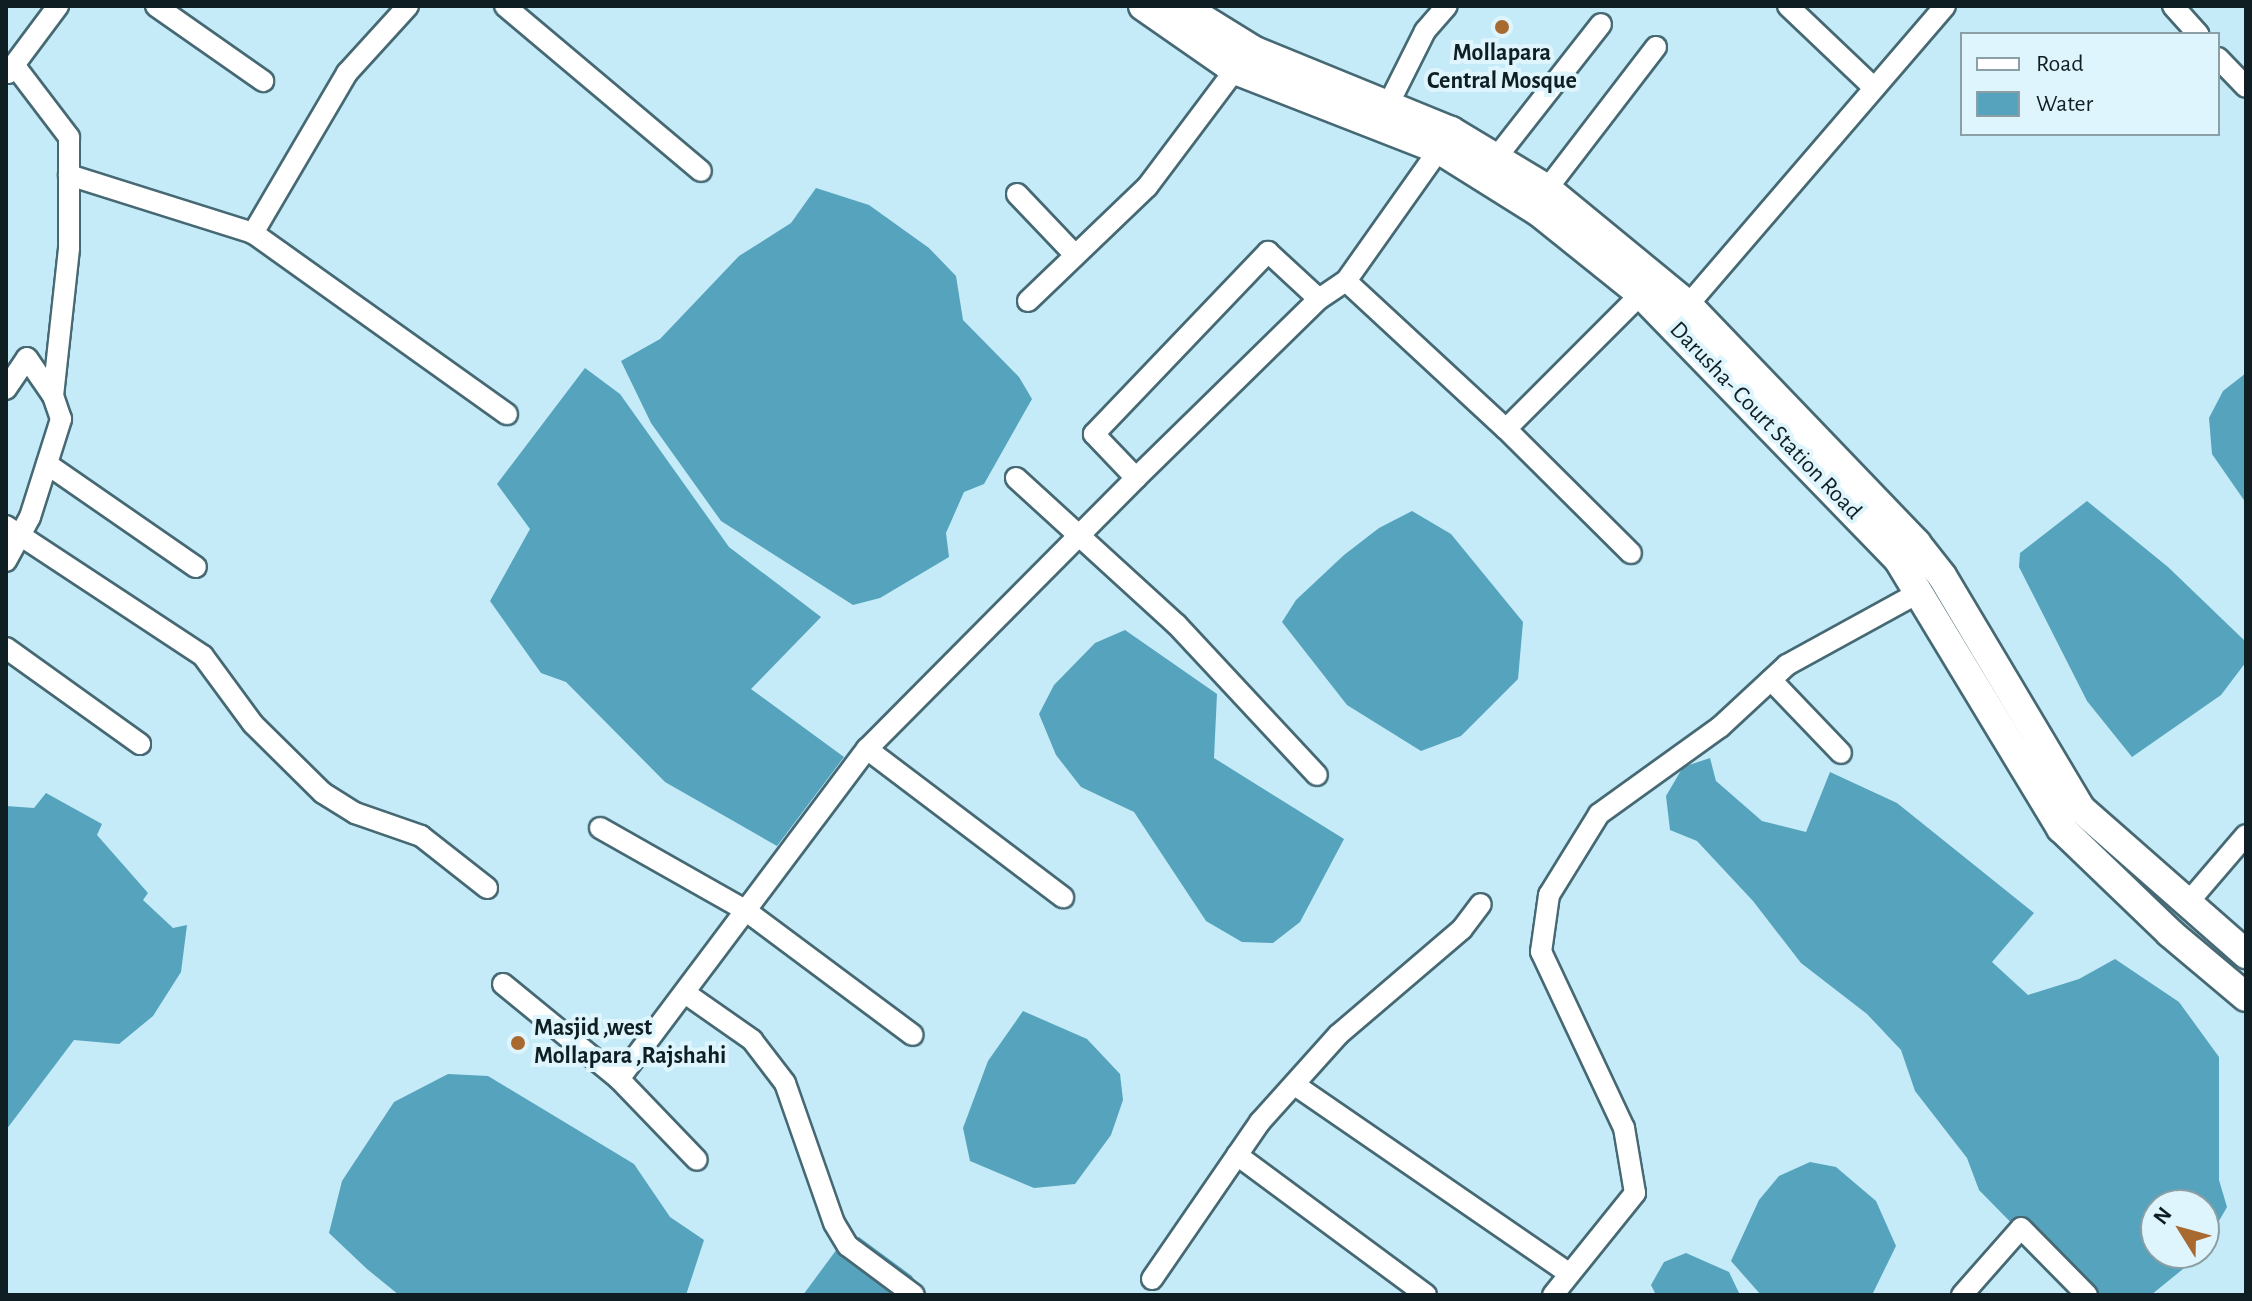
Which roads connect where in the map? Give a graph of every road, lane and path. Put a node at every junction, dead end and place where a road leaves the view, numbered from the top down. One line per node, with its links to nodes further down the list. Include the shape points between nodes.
1 (58, 6): 16 (street)
2 (156, 6): 17 (street)
3 (408, 6): 27 (street, via 347,73)
4 (505, 6): 23 (street)
5 (1143, 6): 15 (street, Darusha- Court Station Road)
6 (1182, 6): 20 (street, Darusha- Court Station Road, via 1255,51)
7 (1447, 6): 20 (street, via 1425,31)
8 (1788, 6): 19 (street)
9 (2173, 6): 12 (street)
10 (1933, 11): 19 (street)
11 (1601, 24): 22 (street)
12 (2196, 32)
13 (1656, 47): 25 (street)
14 (2220, 60): 18 (street)
15 (1235, 70): 20 (street, Darusha- Court Station Road); 28 (street, via 1147,187)
16 (10, 71): 24 (street, via 69,137)
17 (263, 81)
18 (2246, 87)
19 (1874, 88): 33 (street)
20 (1383, 114): 21 (street, Darusha- Court Station Road)
21 (1446, 141): 22 (street, Darusha- Court Station Road); 29 (street); 30 (street, Darusha- Court Station Road)
22 (1496, 158): 25 (street, Darusha- Court Station Road)
23 (701, 171)
24 (69, 175): 27 (street); 35 (street, via 69,248)
25 (1547, 189): 33 (street, Darusha- Court Station Road)
26 (1017, 194): 28 (street)
27 (253, 233): 36 (street)
28 (1075, 255): 32 (street)
29 (1346, 281): 31 (street); 37 (street)
30 (1641, 294): 37 (street); 46 (street, Darusha- Court Station Road, via 1799,452 1898,559)
31 (1319, 299): 40 (street); 40 (street, via 1268,252 1094,434)
32 (1028, 301)
33 (1688, 305): 58 (street, Darusha- Court Station Road, via 1916,543 1942,576 2081,809)
34 (6, 389): 35 (street, via 27,358)
35 (53, 396): 38 (street, via 61,419)
36 (507, 414)
37 (1506, 429): 43 (street)
38 (47, 464): 41 (street); 45 (street)
39 (1016, 478): 42 (street)
40 (1136, 478): 42 (street)
41 (13, 531): 44 (street); 55 (street, via 203,656 253,724 323,793 355,813 421,836)
42 (1080, 536): 50 (street); 52 (street, via 1177,625)
43 (1631, 553)
44 (6, 561)
45 (196, 567)
46 (1920, 592): 48 (street, via 1787,665); 63 (street, Darusha- Court Station Road, via 2061,828 2170,933)
47 (6, 648): 49 (street)
48 (1771, 680): 51 (street); 69 (street, via 1720,727 1599,814 1549,895 1541,952 1624,1128 1635,1193)
49 (140, 744)
50 (867, 749): 56 (street); 59 (street)
51 (1841, 753)
52 (1317, 775)
53 (600, 828): 59 (street)
54 (2246, 835): 58 (street)
55 (487, 888)
56 (1063, 897)
57 (1481, 904): 66 (street, via 1462,929 1338,1035)
58 (2186, 905): 60 (street, Darusha- Court Station Road)
59 (745, 910): 62 (street); 64 (street)
60 (2246, 954)
61 (503, 984): 65 (street)
62 (685, 993): 65 (street); 71 (street, via 752,1040 785,1083 834,1223 848,1246)
63 (2246, 997)
64 (913, 1035)
65 (619, 1079): 68 (street)
66 (1295, 1085): 67 (street); 69 (street)
67 (1237, 1155): 70 (street); 72 (street)
68 (697, 1160)
69 (1567, 1272): 73 (street)
70 (1152, 1279)
71 (914, 1295)
72 (1426, 1295)
73 (1553, 1295)
74 (1962, 1295): 75 (street, via 2021,1228)
75 (2087, 1295)

